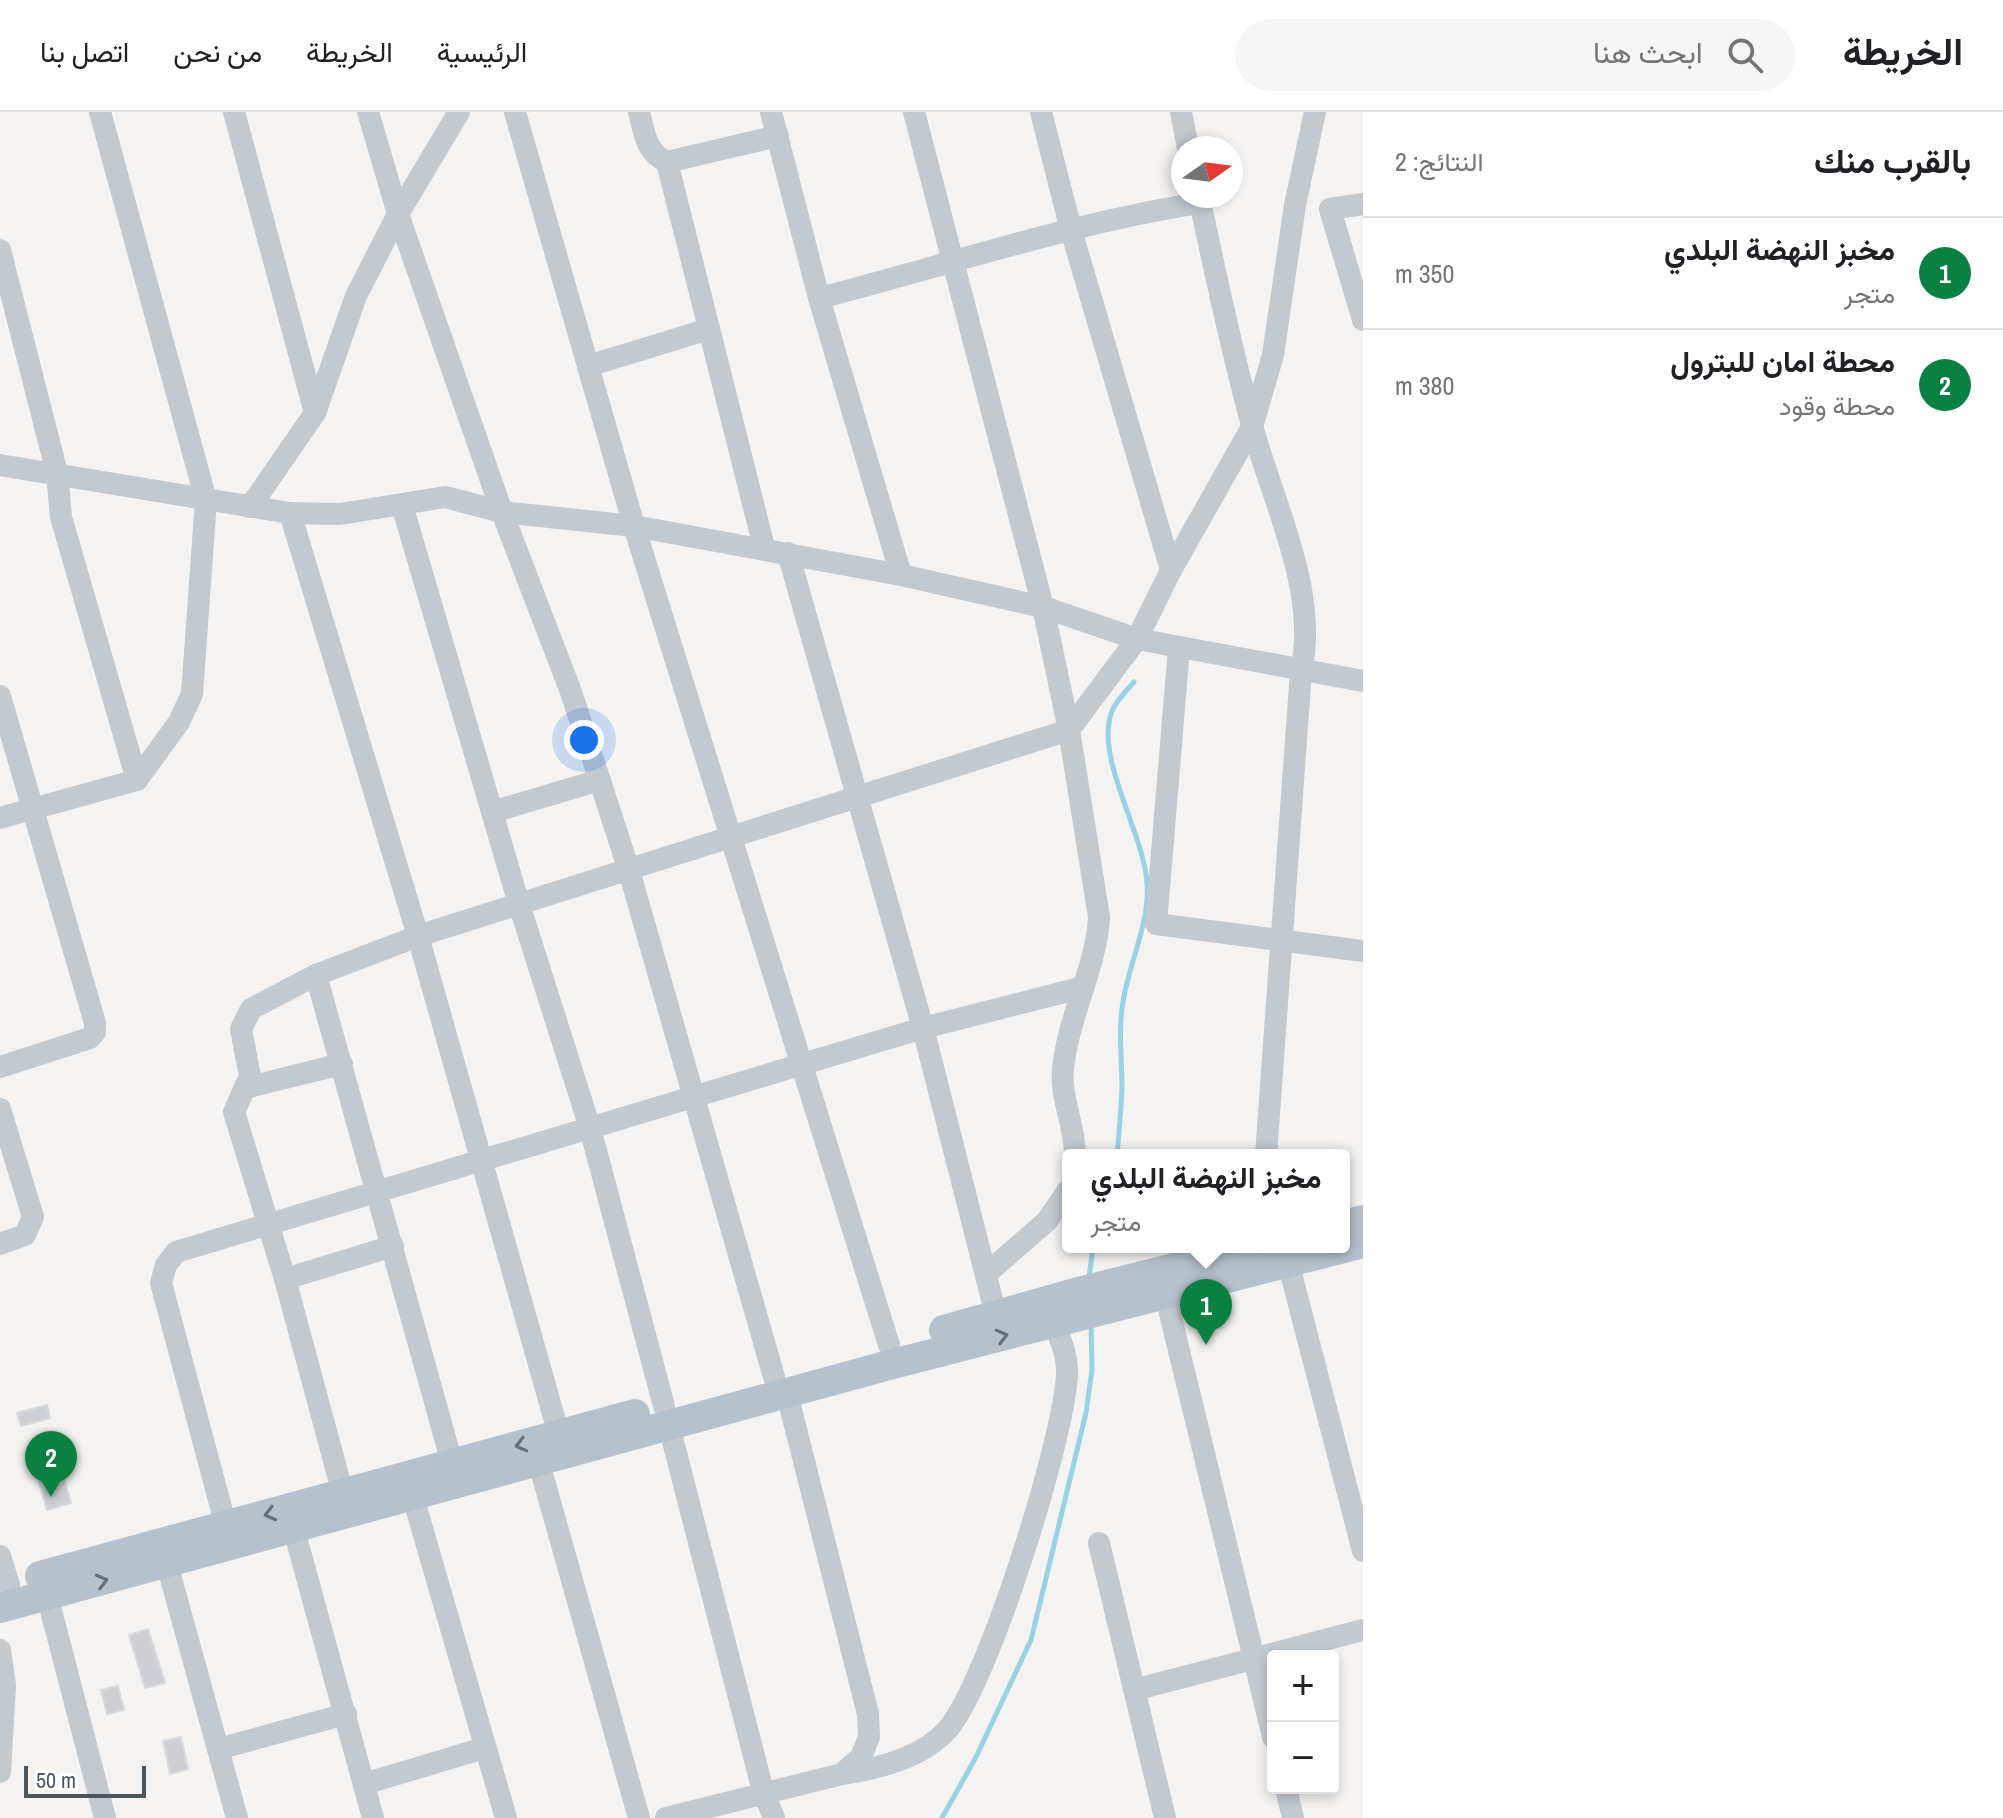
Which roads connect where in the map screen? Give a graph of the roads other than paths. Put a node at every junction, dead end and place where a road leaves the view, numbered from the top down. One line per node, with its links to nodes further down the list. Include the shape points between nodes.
1 (100, 112): 32 (street)
2 (234, 112): 28 (street)
3 (368, 112): 20 (street)
4 (459, 112): 20 (street)
5 (515, 112): 27 (street)
6 (639, 112): 14 (street, via 648,146)
7 (771, 112): 12 (street)
8 (914, 112): 23 (street)
9 (1041, 112): 21 (street)
10 (1181, 112): 13 (street)
11 (1315, 112): 16 (street)
12 (778, 136): 14 (street); 24 (street)
13 (1186, 136)
14 (667, 162): 26 (street)
15 (1363, 204): 19 (street)
16 (1295, 205): 19 (street); 29 (street, via 1273,355)
17 (1171, 206): 21 (street)
18 (1201, 208): 29 (street)
19 (1330, 209): 25 (street)
20 (398, 214): 28 (street, via 356,296); 35 (street)
21 (1071, 230): 23 (street); 40 (street)
22 (0, 250): 31 (street)
23 (954, 264): 24 (street); 42 (street)
24 (819, 298): 41 (street)
25 (1363, 320)
26 (709, 329): 27 (street); 38 (street)
27 (588, 366): 37 (street)
28 (315, 413): 34 (street)
29 (1252, 427): 40 (street); 45 (street, via 1306,605)
30 (0, 465): 31 (street)
31 (57, 473): 32 (street); 49 (street, via 61,517)
32 (206, 500): 34 (street); 49 (street, via 192,694 179,722)
33 (402, 505): 35 (street, via 445,497); 36 (street, via 340,514); 53 (street)
34 (250, 507): 36 (street)
35 (502, 512): 37 (street); 50 (street)
36 (290, 513): 58 (street)
37 (634, 526): 38 (street); 55 (street)
38 (764, 547): 39 (street)
39 (788, 553): 41 (street); 51 (street)
40 (1171, 570): 43 (street)
41 (901, 575): 42 (street)
42 (1043, 607): 43 (street); 48 (street)
43 (1137, 639): 44 (street); 48 (street)
44 (1179, 648): 45 (street); 59 (street, via 1156,924)
45 (1301, 671): 46 (street); 59 (street)
46 (1363, 681)
47 (0, 696): 52 (street)
48 (1069, 730): 51 (street); 62 (street, via 1099,917 1098,937)
49 (137, 780): 52 (street)
50 (600, 780): 53 (street); 56 (street)
51 (860, 797): 55 (street); 63 (street)
52 (31, 809): 54 (street); 66 (street, via 95,1032)
53 (492, 812): 57 (street)
54 (0, 818)
55 (729, 837): 56 (street); 65 (street)
56 (628, 867): 57 (street); 68 (street)
57 (519, 904): 58 (street); 70 (street)
58 (418, 936): 61 (street); 73 (street)
59 (1279, 940): 60 (street); 72 (street)
60 (1363, 951)
61 (316, 975): 64 (street); 67 (street, via 251,1009 244,1018 241,1029 250,1076)
62 (1080, 988): 63 (street); 71 (street, via 1063,1068)
63 (923, 1028): 65 (street); 82 (street)
64 (342, 1064): 67 (street); 74 (street)
65 (801, 1066): 68 (street); 87 (street)
66 (0, 1067)
67 (245, 1088): 76 (street, via 234,1112)
68 (695, 1095): 70 (street); 88 (street)
69 (0, 1109): 77 (street, via 33,1217 25,1235)
70 (590, 1128): 73 (street); 89 (street)
71 (1074, 1149)
72 (1266, 1149)
73 (483, 1161): 74 (street); 90 (street)
74 (378, 1192): 76 (street); 78 (street)
75 (1062, 1199): 82 (street, via 1047,1221)
76 (269, 1224): 83 (street); 95 (street, via 176,1252 161,1283)
77 (0, 1244)
78 (393, 1246): 83 (street); 91 (street)
79 (1240, 1253): 85 (main road)
80 (1324, 1253): 81 (main road)
81 (1288, 1262): 84 (main road); 98 (street)
82 (986, 1274): 86 (street)
83 (285, 1279): 93 (street)
84 (1165, 1293): 85 (main road); 104 (street)
85 (1087, 1304): 86 (main road); 88 (main road, one-way to 85); 111 (street, via 1065,1353 1059,1423 1015,1574 974,1684 947,1731 876,1769)
86 (996, 1315): 87 (main road)
87 (889, 1345): 88 (main road)
88 (780, 1385): 89 (main road); 111 (street, via 868,1714 869,1737 861,1757)
89 (666, 1416): 90 (main road); 92 (main road); 113 (street)
90 (559, 1435): 91 (main road, one-way to 91)
91 (452, 1463): 93 (main road)
92 (539, 1463): 94 (main road); 119 (street)
93 (343, 1494): 95 (main road, one-way to 95)
94 (413, 1497): 96 (main road); 108 (street)
95 (226, 1526): 100 (main road)
96 (294, 1530): 99 (main road); 106 (street)
97 (1099, 1543): 105 (street)
98 (1363, 1551)
99 (167, 1564): 101 (main road, one-way to 99); 109 (street)
100 (2, 1584): 101 (main road)
101 (47, 1595): 115 (street)
102 (1363, 1630): 104 (street)
103 (0, 1650): 110 (street, via 5,1685)
104 (1253, 1660): 105 (street); 107 (street)
105 (1134, 1690): 122 (street)
106 (346, 1714): 109 (street); 112 (street)
107 (1269, 1722)
108 (484, 1748): 112 (street); 118 (street)
109 (218, 1749): 116 (street)
110 (0, 1772)
111 (842, 1774): 113 (street)
112 (364, 1784): 117 (street)
113 (763, 1791): 120 (street); 121 (street)
114 (1287, 1794): 123 (street)
115 (105, 1818)
116 (237, 1818)
117 (373, 1818)
118 (506, 1818)
119 (639, 1818)
120 (666, 1818)
121 (774, 1818)
122 (1165, 1818)
123 (1293, 1818)

